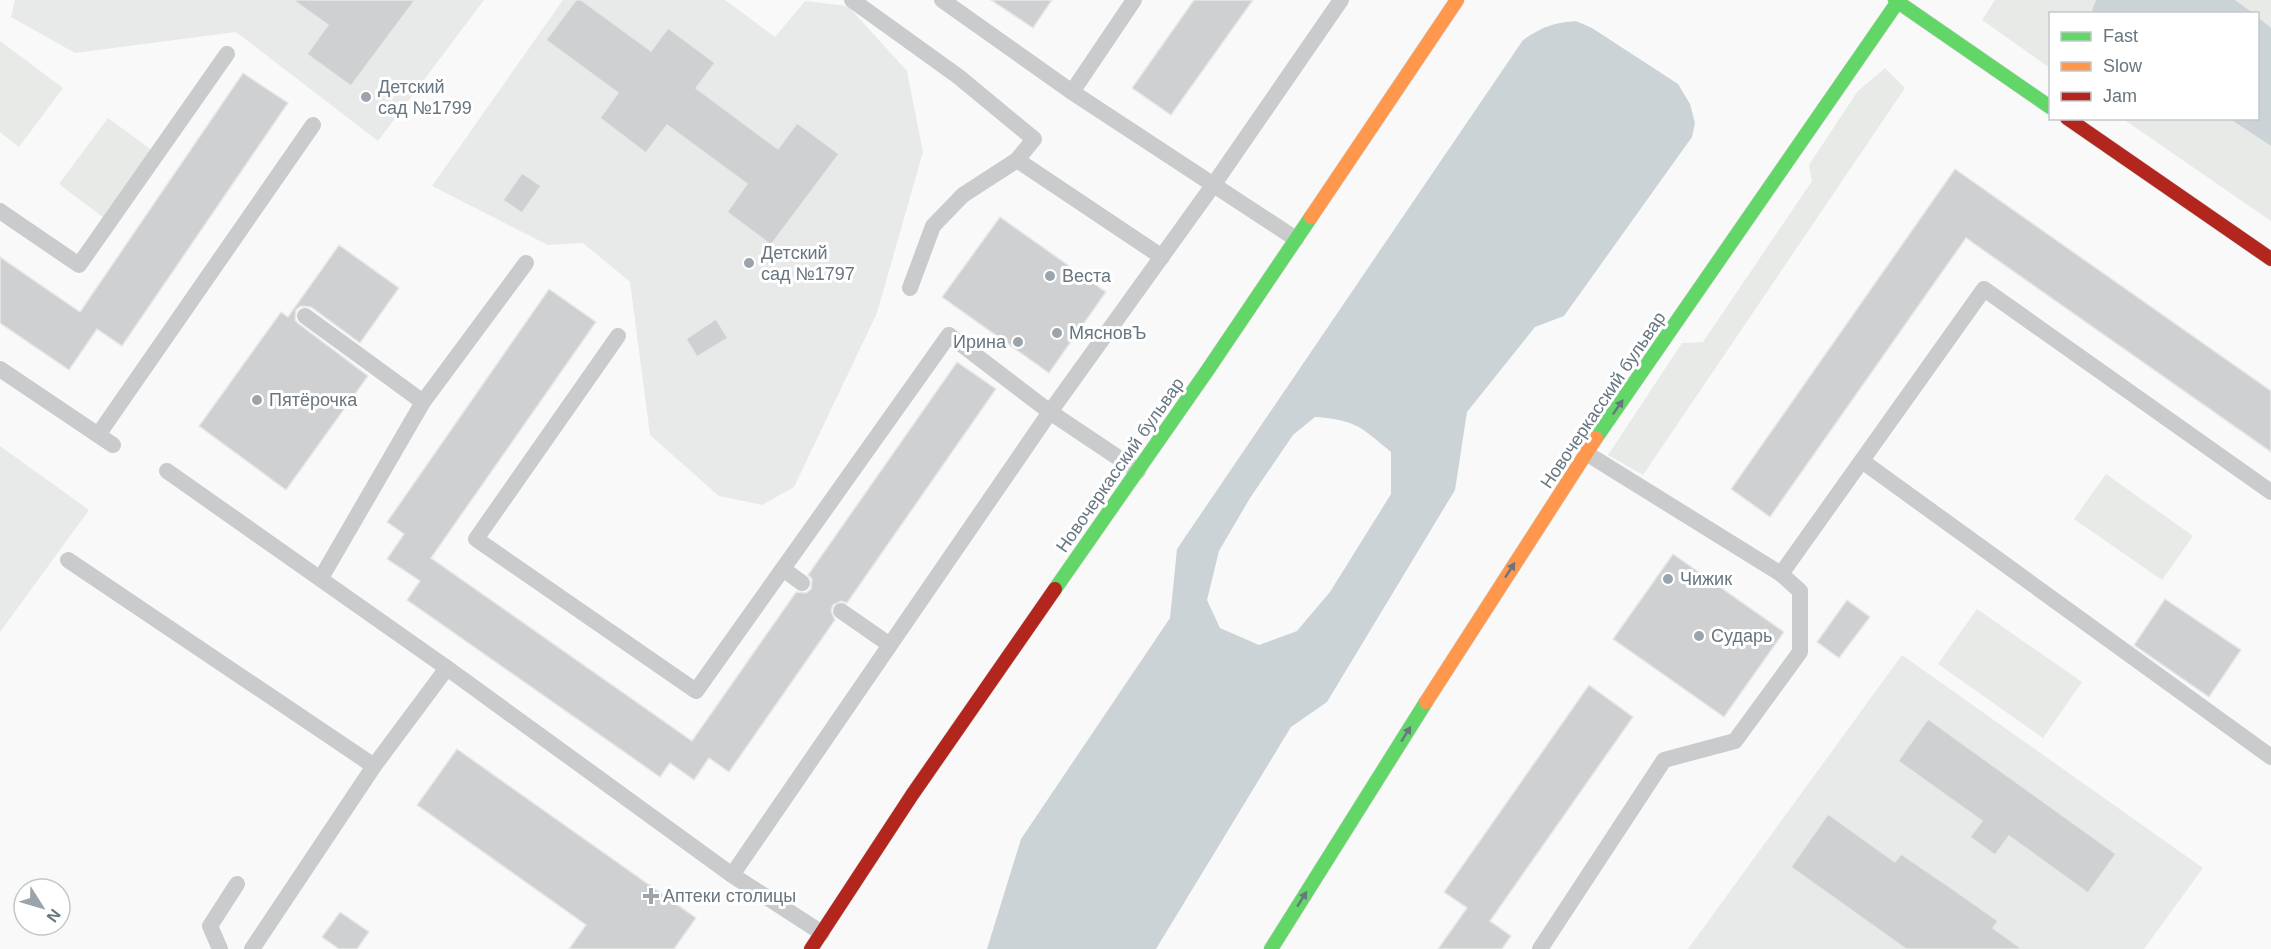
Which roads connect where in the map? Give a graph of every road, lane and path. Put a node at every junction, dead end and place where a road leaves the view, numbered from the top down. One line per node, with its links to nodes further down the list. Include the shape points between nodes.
1 (852, 0): 12 (lane, via 959,77 1034,139)
2 (1134, 0): 8 (lane)
3 (1341, 0): 13 (lane)
4 (1456, 0): 15 (street, Новочеркасский бульвар)
5 (947, 1): 8 (lane)
6 (1897, 1): 9 (street); 27 (street, Новочеркасский бульвар, one-way to 6)
7 (227, 54): 14 (lane, via 79,265)
8 (1072, 92): 13 (lane)
9 (2049, 106)
10 (2070, 120): 17 (street)
11 (313, 125): 25 (lane)
12 (1017, 160): 16 (lane); 19 (lane, via 963,195 933,225)
13 (1214, 184): 15 (lane); 16 (lane)
14 (0, 211)
15 (1296, 239): 30 (street, Новочеркасский бульвар)
16 (1162, 257): 24 (lane)
17 (2271, 259)
18 (526, 263): 23 (lane)
19 (910, 288)
20 (304, 316): 23 (lane)
21 (618, 336): 33 (lane, via 476,538 696,691)
22 (0, 369): 25 (lane)
23 (423, 402): 35 (lane)
24 (1050, 412): 30 (lane); 33 (lane, via 949,334); 38 (lane)
25 (98, 435): 26 (lane)
26 (113, 445)
27 (1587, 453): 34 (lane); 48 (street, Новочеркасский бульвар, one-way to 27)
28 (1862, 461): 31 (lane, via 1984,289); 34 (lane); 40 (lane)
29 (167, 471): 35 (lane)
30 (1138, 471): 44 (street, Новочеркасский бульвар, via 912,795)
31 (2271, 492)
32 (68, 560): 41 (lane)
33 (783, 569): 36 (lane)
34 (1781, 574): 49 (lane, via 1800,591 1800,652 1735,741 1664,760)
35 (321, 578): 39 (lane)
36 (802, 583)
37 (842, 611): 38 (lane)
38 (890, 645): 42 (lane)
39 (447, 668): 41 (lane); 42 (lane)
40 (2271, 757)
41 (374, 766): 46 (lane)
42 (732, 875): 44 (lane)
43 (237, 884): 45 (lane, via 210,926)
44 (822, 933): 47 (street, Новочеркасский бульвар)
45 (220, 949)
46 (252, 949)
47 (811, 949)
48 (1271, 949)
49 (1540, 949)

